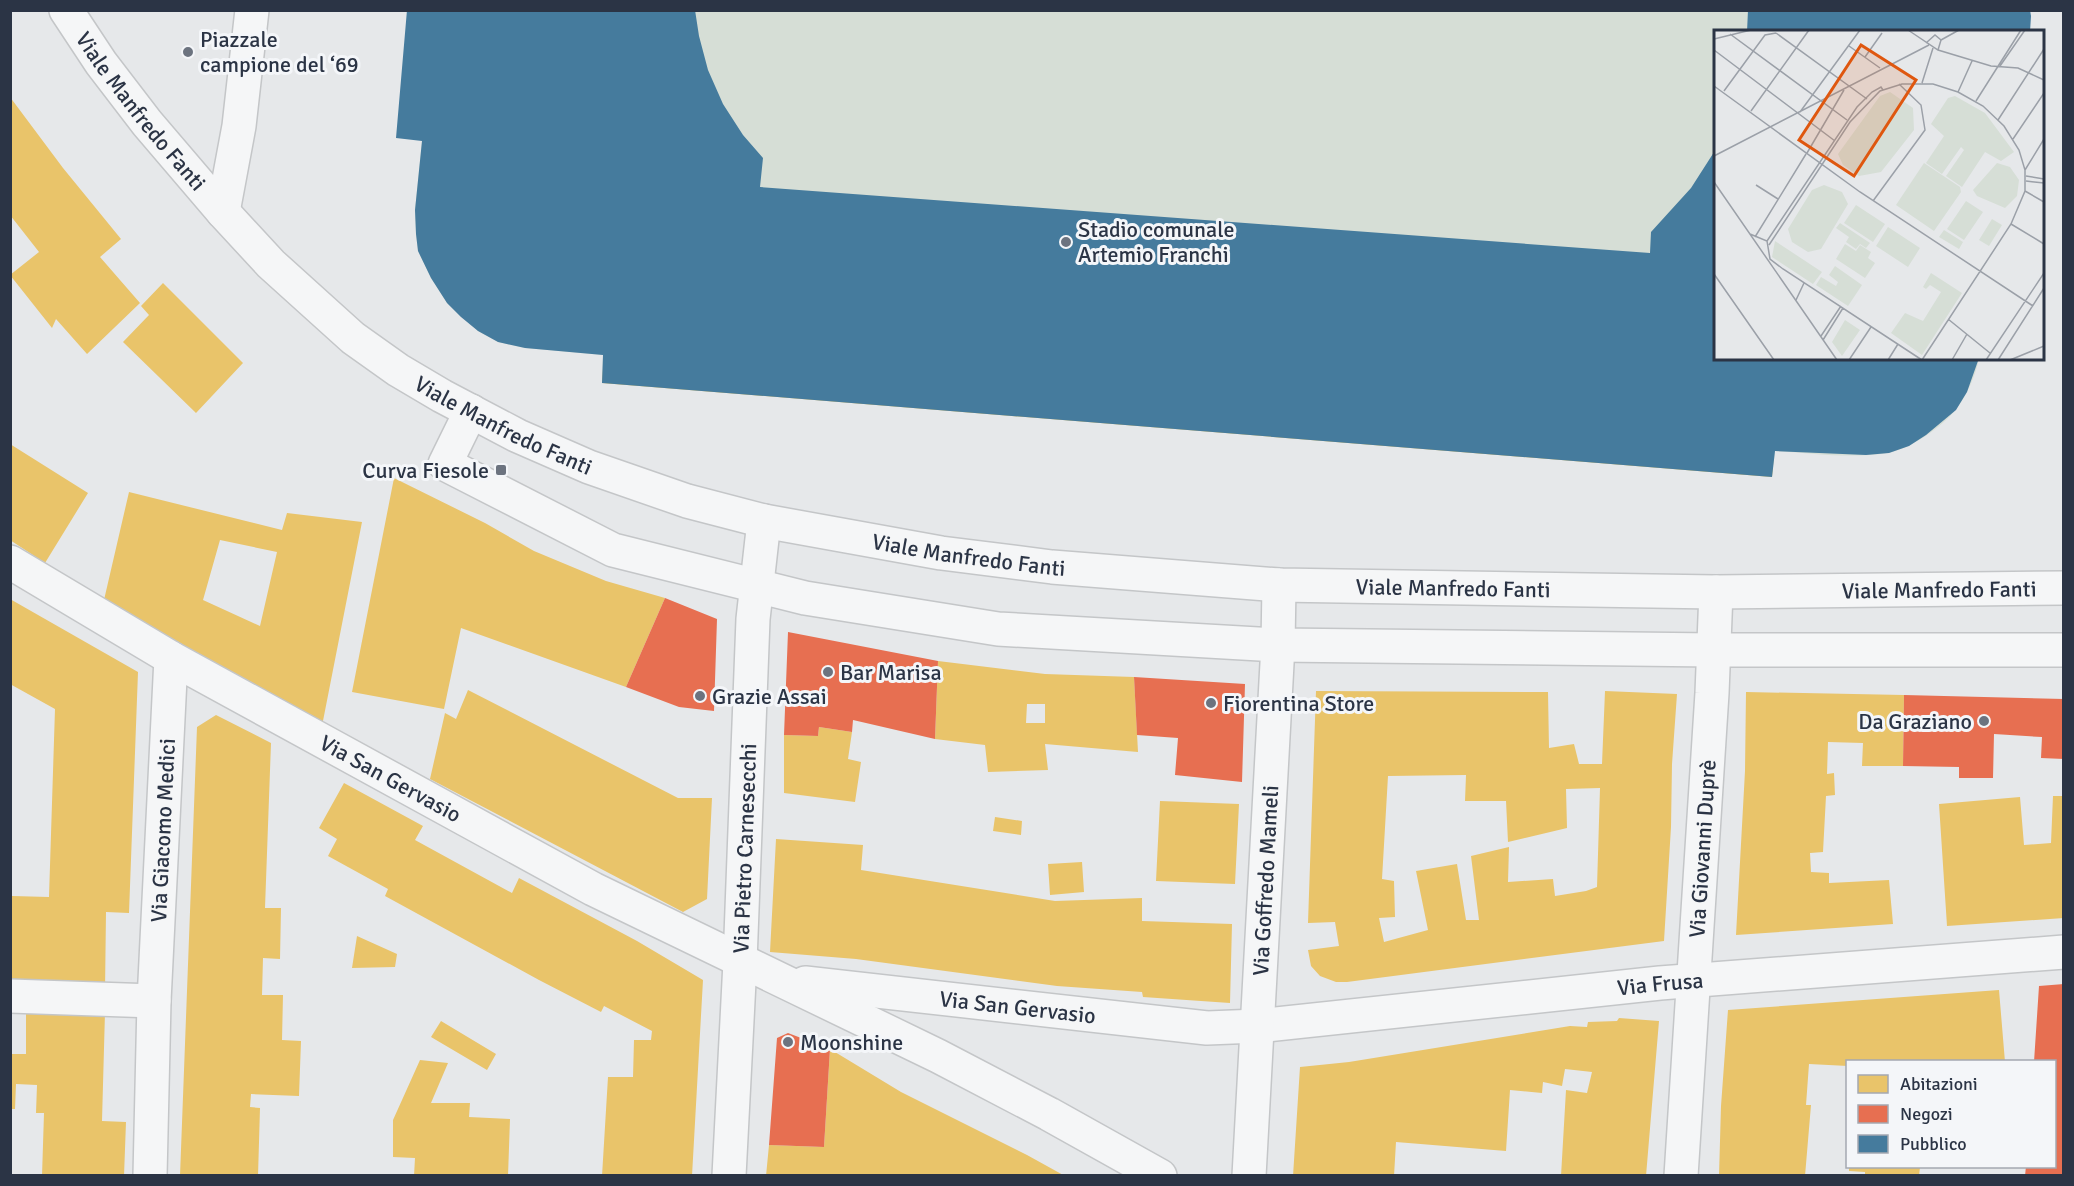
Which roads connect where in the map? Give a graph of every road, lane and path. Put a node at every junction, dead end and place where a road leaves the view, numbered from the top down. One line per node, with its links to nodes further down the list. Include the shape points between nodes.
1 (66, 10): 3 (street, Viale Manfredo Fanti, via 100,63)
2 (252, 10): 3 (street)
3 (223, 212): 4 (street, Viale Manfredo Fanti, via 271,264 353,338 398,370)
4 (471, 411): 5 (street, Viale Manfredo Fanti, via 518,436 626,481); 8 (street, via 445,464 613,550)
5 (764, 520): 7 (street, Viale Manfredo Fanti, via 940,553 1052,567); 8 (street, Via Pietro Carnesecchi)
6 (10, 562): 14 (street, Via San Gervasio)
7 (1279, 585): 10 (street, Viale Manfredo Fanti); 11 (street, Via Goffredo Mameli)
8 (757, 587): 11 (street, via 998,629); 16 (street, Via Pietro Carnesecchi)
9 (2064, 588): 10 (street, Viale Manfredo Fanti)
10 (1716, 592): 12 (street, Via Giovanni Duprè)
11 (1278, 645): 12 (street); 21 (street, Via Goffredo Mameli)
12 (1714, 650): 13 (street); 18 (street, Via Giovanni Duprè)
13 (2064, 651)
14 (171, 658): 16 (street, Via San Gervasio, via 593,889); 20 (street, Via Giacomo Medici)
15 (2064, 952): 18 (street, Via Frusa)
16 (740, 962): 17 (street, Via San Gervasio); 23 (street, Via Pietro Carnesecchi)
17 (779, 980): 21 (street, Via San Gervasio, via 1207,1028); 24 (street, Via San Gervasio, via 938,1056)
18 (1694, 981): 21 (street, Via Frusa); 26 (street, Via Giovanni Duprè)
19 (10, 996): 20 (street)
20 (154, 1001): 22 (street, Via Giacomo Medici)
21 (1258, 1026): 25 (street, Via Goffredo Mameli)
22 (150, 1176)
23 (729, 1176)
24 (1160, 1176)
25 (1249, 1176)
26 (1681, 1176)

